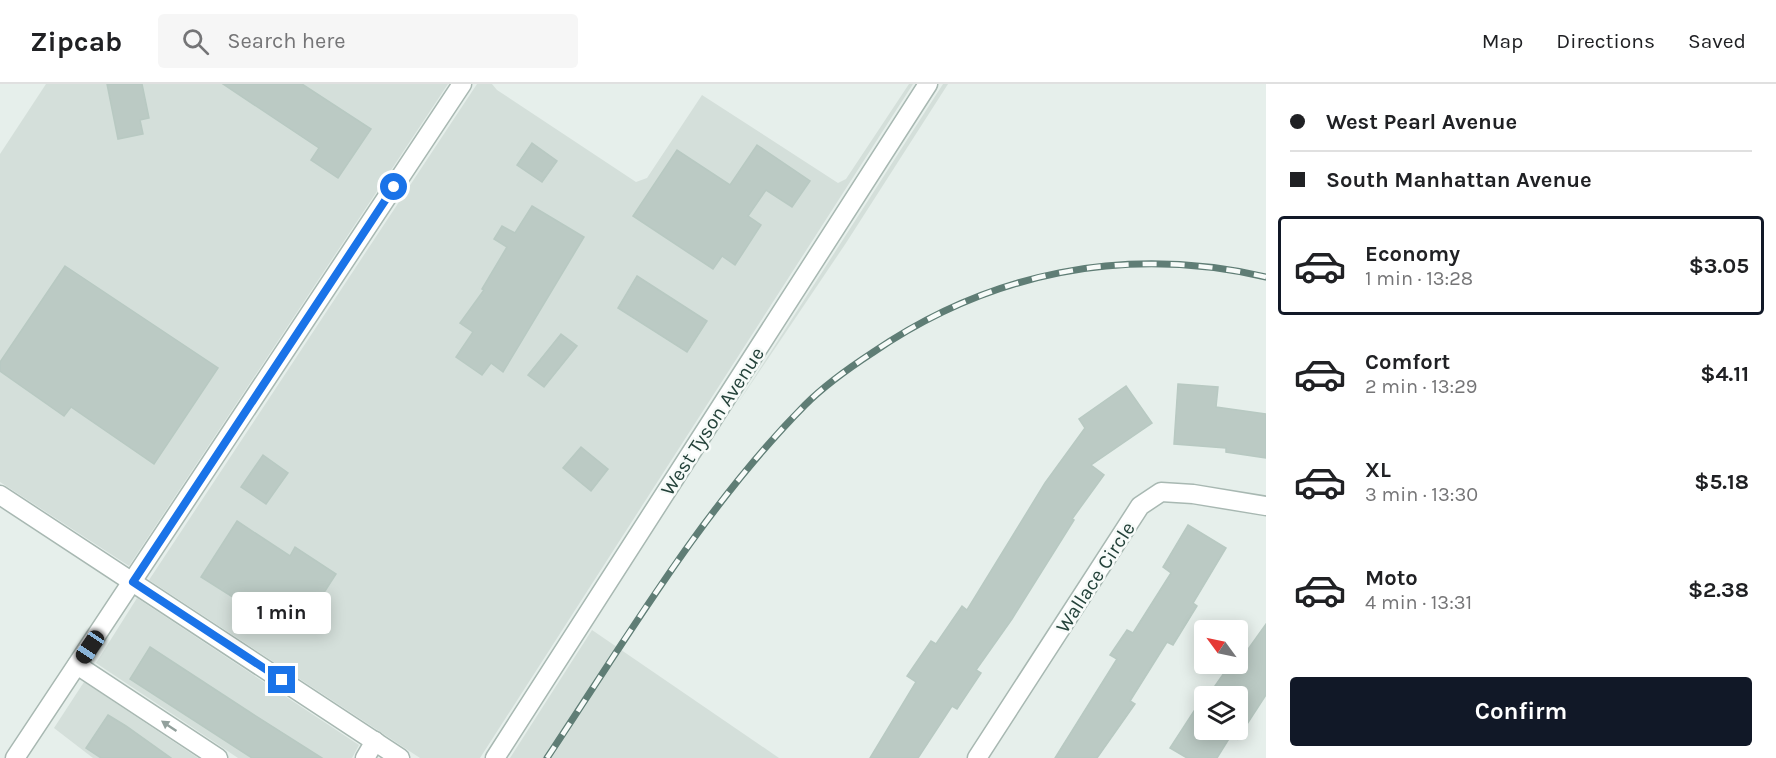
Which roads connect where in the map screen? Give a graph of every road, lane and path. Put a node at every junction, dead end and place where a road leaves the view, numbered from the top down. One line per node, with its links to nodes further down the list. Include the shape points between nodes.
1 (462, 84): 5 (street)
2 (928, 84): 12 (street, West Tyson Avenue)
3 (0, 495): 5 (street)
4 (1266, 506): 13 (street, Wallace Circle, via 1161,492 1140,507)
5 (133, 582): 6 (street); 7 (street)
6 (77, 665): 8 (street); 9 (street, one-way to 6)
7 (375, 741): 10 (street); 11 (street)
8 (15, 758)
9 (218, 758)
10 (365, 758)
11 (400, 758)
12 (495, 758)
13 (977, 758)

